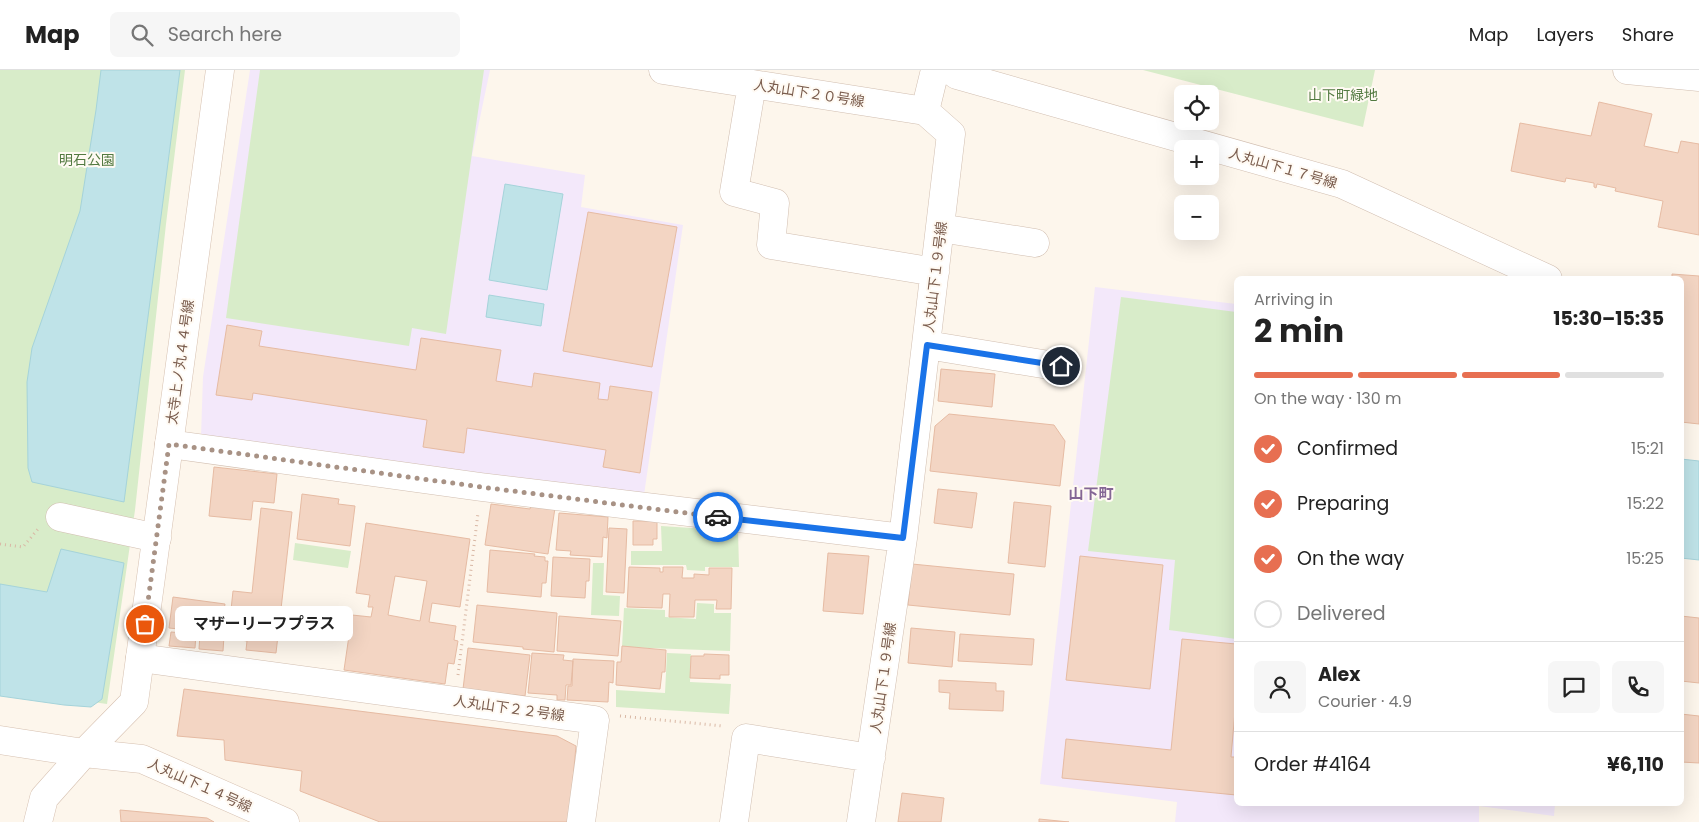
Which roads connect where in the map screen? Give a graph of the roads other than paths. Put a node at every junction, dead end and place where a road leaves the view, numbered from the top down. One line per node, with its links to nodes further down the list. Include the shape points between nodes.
1 (220, 70): 15 (street, 太寺上ノ丸４４号線)
2 (663, 70): 7 (street, 人丸山下２０号線)
3 (936, 70): 8 (street)
4 (950, 70): 12 (street, 人丸山下１７号線, via 957,75 1342,184)
5 (1627, 70): 6 (street)
6 (1699, 77)
7 (752, 84): 8 (street, 人丸山下２０号線); 11 (street, via 734,192 775,203 771,245)
8 (925, 111): 9 (street, 人丸山下１９号線, via 951,134)
9 (940, 228): 10 (street); 11 (street, 人丸山下１９号線)
10 (1036, 243)
11 (935, 272): 13 (street, 人丸山下１９号線)
12 (1541, 276)
13 (927, 345): 14 (street); 18 (street, 人丸山下１９号線)
14 (1061, 366)
15 (169, 444): 17 (street, 太寺上ノ丸４４号線); 18 (street, via 481,487)
16 (60, 517): 17 (street)
17 (145, 536): 19 (street, 太寺上ノ丸４４号線)
18 (903, 538): 22 (street, 人丸山下１９号線)
19 (140, 658): 21 (street, 太寺上ノ丸４４号線, via 134,702); 25 (street, 人丸山下２２号線, via 595,720)
20 (0, 740): 21 (street, 人丸山下１４号線)
21 (84, 753): 23 (street, 太寺上ノ丸４４号線, via 44,798); 24 (street, 人丸山下１４号線, via 142,759)
22 (871, 758): 26 (street, via 746,738); 27 (street, 人丸山下１９号線)
23 (38, 822)
24 (285, 822)
25 (581, 822)
26 (734, 822)
27 (862, 822)

